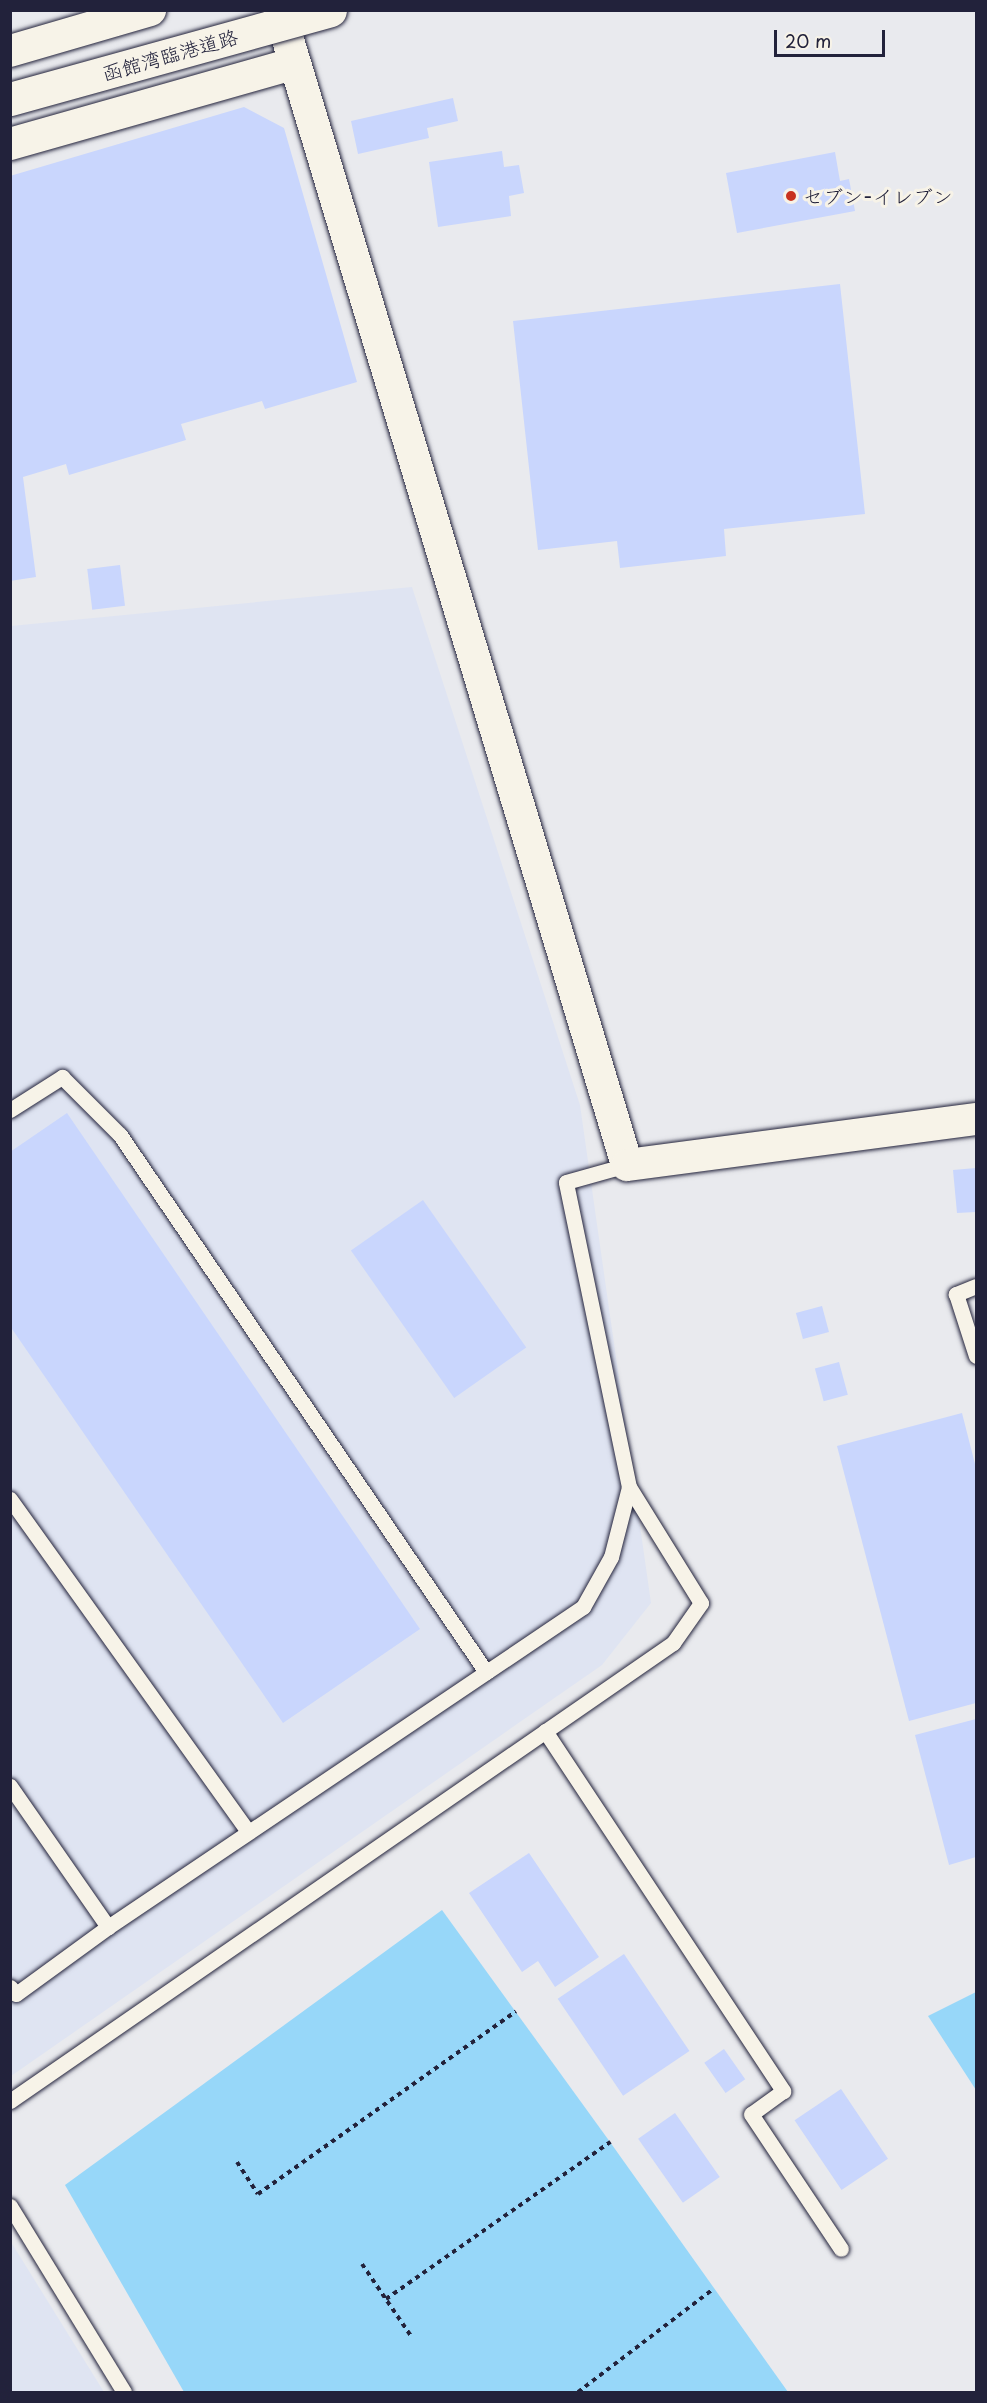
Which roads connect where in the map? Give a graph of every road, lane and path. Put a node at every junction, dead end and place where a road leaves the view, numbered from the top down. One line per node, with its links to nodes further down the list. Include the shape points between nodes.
1 (150, 10): 4 (street)
2 (330, 10): 3 (street, 函館湾臨港道路, bridge)
3 (280, 17): 5 (street); 6 (street, 函館湾臨港道路, bridge)
4 (10, 51)
5 (293, 64): 7 (street); 10 (street)
6 (10, 99)
7 (10, 144)
8 (10, 1110): 15 (lane, via 62,1077 120,1135)
9 (976, 1119): 10 (street)
10 (627, 1165): 13 (lane, via 566,1182)
11 (976, 1286): 12 (lane, via 956,1294)
12 (976, 1356)
13 (629, 1487): 15 (lane, via 611,1557 583,1606); 16 (lane, via 701,1603 673,1643)
14 (10, 1499): 18 (lane)
15 (486, 1672): 18 (lane)
16 (544, 1731): 22 (lane); 26 (lane, via 783,2091 751,2114)
17 (10, 1786): 19 (lane)
18 (249, 1832): 19 (lane)
19 (108, 1927): 20 (lane, via 15,1994)
20 (10, 1987)
21 (516, 2011): 24 (path, via 258,2194)
22 (10, 2101)
23 (610, 2142): 29 (path)
24 (237, 2162)
25 (10, 2206): 31 (lane)
26 (842, 2249)
27 (362, 2264): 29 (path)
28 (713, 2289): 32 (path)
29 (386, 2299): 30 (path)
30 (411, 2336)
31 (124, 2392)
32 (578, 2392)

